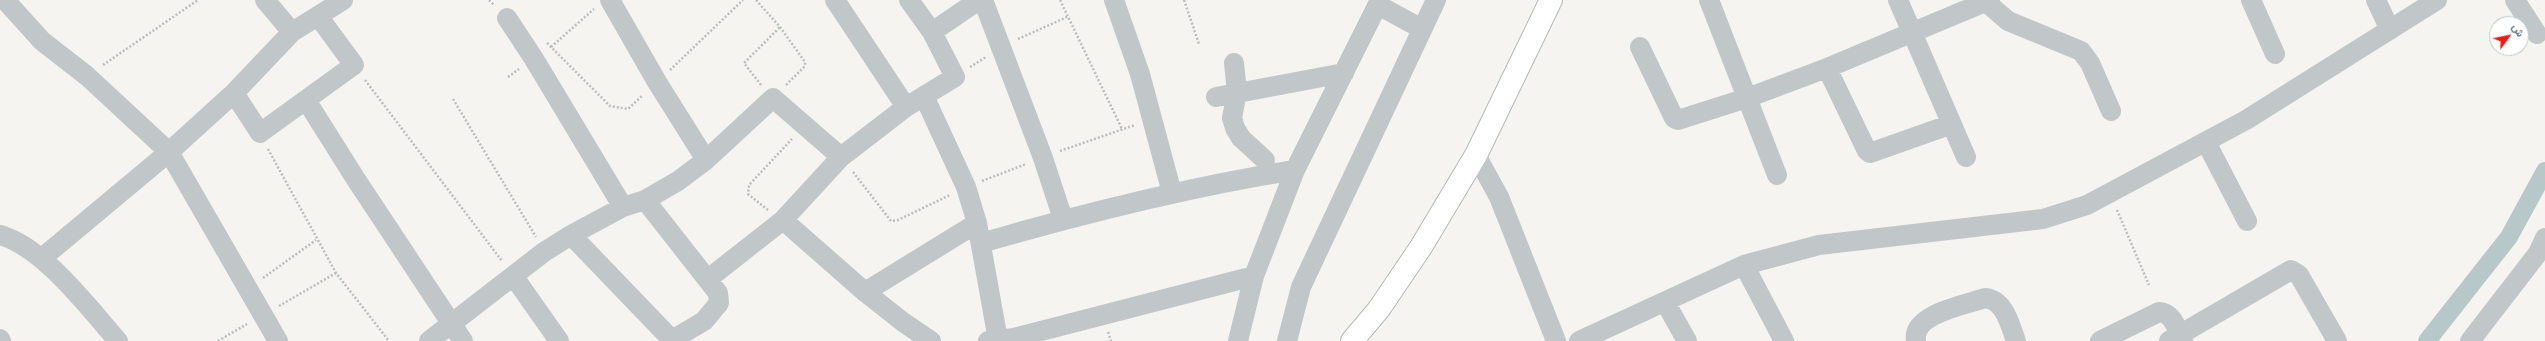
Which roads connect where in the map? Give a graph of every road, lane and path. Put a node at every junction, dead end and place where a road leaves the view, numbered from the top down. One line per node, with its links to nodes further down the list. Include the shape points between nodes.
1 (5, 0): 43 (street, via 42,42)
2 (198, 0): 43 (path)
3 (265, 0): 31 (street)
4 (343, 0): 25 (street)
5 (743, 0): 45 (path)
6 (756, 0): 28 (path)
7 (835, 0): 54 (street)
8 (909, 0): 32 (street)
9 (979, 0): 32 (street)
10 (983, 0): 36 (street)
11 (1060, 0): 26 (path)
12 (1114, 0): 70 (street, via 1140,74)
13 (1184, 0): 35 (path)
14 (1436, 0): 29 (street)
15 (1551, 0): 61 (main road)
16 (1709, 0): 51 (street)
17 (1898, 0): 33 (street)
18 (2252, 0): 38 (street)
19 (2376, 0): 30 (street)
20 (2437, 0): 30 (street)
21 (2515, 0): 34 (street)
22 (1988, 1): 33 (street); 55 (street, via 2008,21 2081,51 2090,63)
23 (1379, 2): 29 (street); 42 (street)
24 (604, 3): 45 (street); 45 (path, via 552,46 603,100 616,109 628,109)
25 (318, 16): 31 (street); 40 (street)
26 (1067, 17): 36 (path); 64 (path, via 1122,129)
27 (507, 18): 73 (street)
28 (780, 27): 50 (path, via 803,58 805,66); 50 (path, via 744,63)
29 (1422, 29): 108 (street, via 1301,287)
30 (2390, 30): 59 (street, via 2246,120)
31 (292, 32): 47 (street)
32 (932, 32): 44 (street)
33 (1912, 33): 41 (street); 56 (street)
34 (2537, 34)
35 (1199, 44)
36 (1001, 47): 44 (path); 64 (street)
37 (1640, 47): 51 (street, via 1676,120)
38 (2275, 54)
39 (1234, 63): 46 (street)
40 (354, 65): 53 (street); 88 (path)
41 (1827, 68): 51 (street); 56 (street, via 1870,153)
42 (1344, 73): 46 (street); 67 (street)
43 (87, 76): 60 (street)
44 (955, 77): 48 (street)
45 (657, 82): 65 (street)
46 (1237, 92): 49 (street); 66 (street, via 1232,118 1234,128)
47 (234, 93): 58 (street); 60 (street)
48 (924, 96): 54 (street); 69 (street)
49 (1216, 97)
50 (773, 98): 57 (street); 65 (street)
51 (1747, 98): 68 (street)
52 (452, 99): 83 (path)
53 (306, 100): 58 (street); 95 (street)
54 (906, 107): 62 (street)
55 (2111, 110)
56 (1952, 124): 63 (street)
57 (805, 126): 62 (street); 74 (path, via 753,180 748,191 750,196)
58 (260, 133): 81 (path)
59 (2206, 142): 71 (street); 76 (street)
60 (169, 152): 84 (street); 91 (street)
61 (1476, 155): 109 (main road, via 1417,253 1379,309); 110 (street, via 1499,197)
62 (841, 157): 69 (path, via 891,221); 74 (street)
63 (1966, 157)
64 (1043, 158): 69 (path); 75 (street)
65 (706, 160): 72 (street, via 678,181)
66 (1265, 160)
67 (1294, 170): 70 (street); 87 (street)
68 (1777, 174)
69 (966, 187): 77 (street)
70 (1172, 193): 75 (street)
71 (2110, 193): 85 (street, via 2087,205 2043,218 1819,244); 90 (path)
72 (645, 200): 73 (street); 89 (street)
73 (623, 207): 78 (street)
74 (783, 220): 89 (street); 92 (street)
75 (1063, 220): 82 (street)
76 (2247, 221)
77 (978, 223): 82 (street); 92 (street)
78 (571, 234): 83 (street); 105 (street)
79 (0, 235): 84 (street, via 11,238)
80 (2545, 238): 118 (street, via 2538,253)
81 (316, 240): 86 (path); 91 (path)
82 (981, 243): 97 (street)
83 (544, 252): 88 (street)
84 (42, 258): 98 (street)
85 (1744, 265): 93 (street); 113 (street)
86 (336, 273): 94 (path); 101 (path)
87 (1254, 276): 97 (street); 107 (street)
88 (514, 277): 95 (street); 104 (street)
89 (708, 279): 105 (street, via 718,293 717,307 704,321)
90 (2149, 284)
91 (247, 289): 94 (street)
92 (865, 292): 106 (street)
93 (1665, 302): 111 (street); 112 (street)
94 (262, 315): 99 (path); 100 (street)
95 (451, 325): 102 (street); 103 (street)
96 (2178, 339): 116 (street, via 2169,315 2159,312); 117 (street, via 2291,270 2299,275)
97 (1004, 340)
98 (118, 341)
99 (218, 341)
100 (278, 341)
101 (388, 341)
102 (430, 341)
103 (463, 341)
104 (559, 341)
105 (671, 341)
106 (931, 341)
107 (1238, 341)
108 (1287, 341)
109 (1352, 341)
110 (1556, 341)
111 (1579, 341)
112 (1687, 341)
113 (1784, 341)
114 (1916, 341): 115 (street, via 1916,331 1927,318 1985,298 1992,299 2002,307)
115 (2016, 341)
116 (2100, 341)
117 (2337, 341)
118 (2470, 341)

